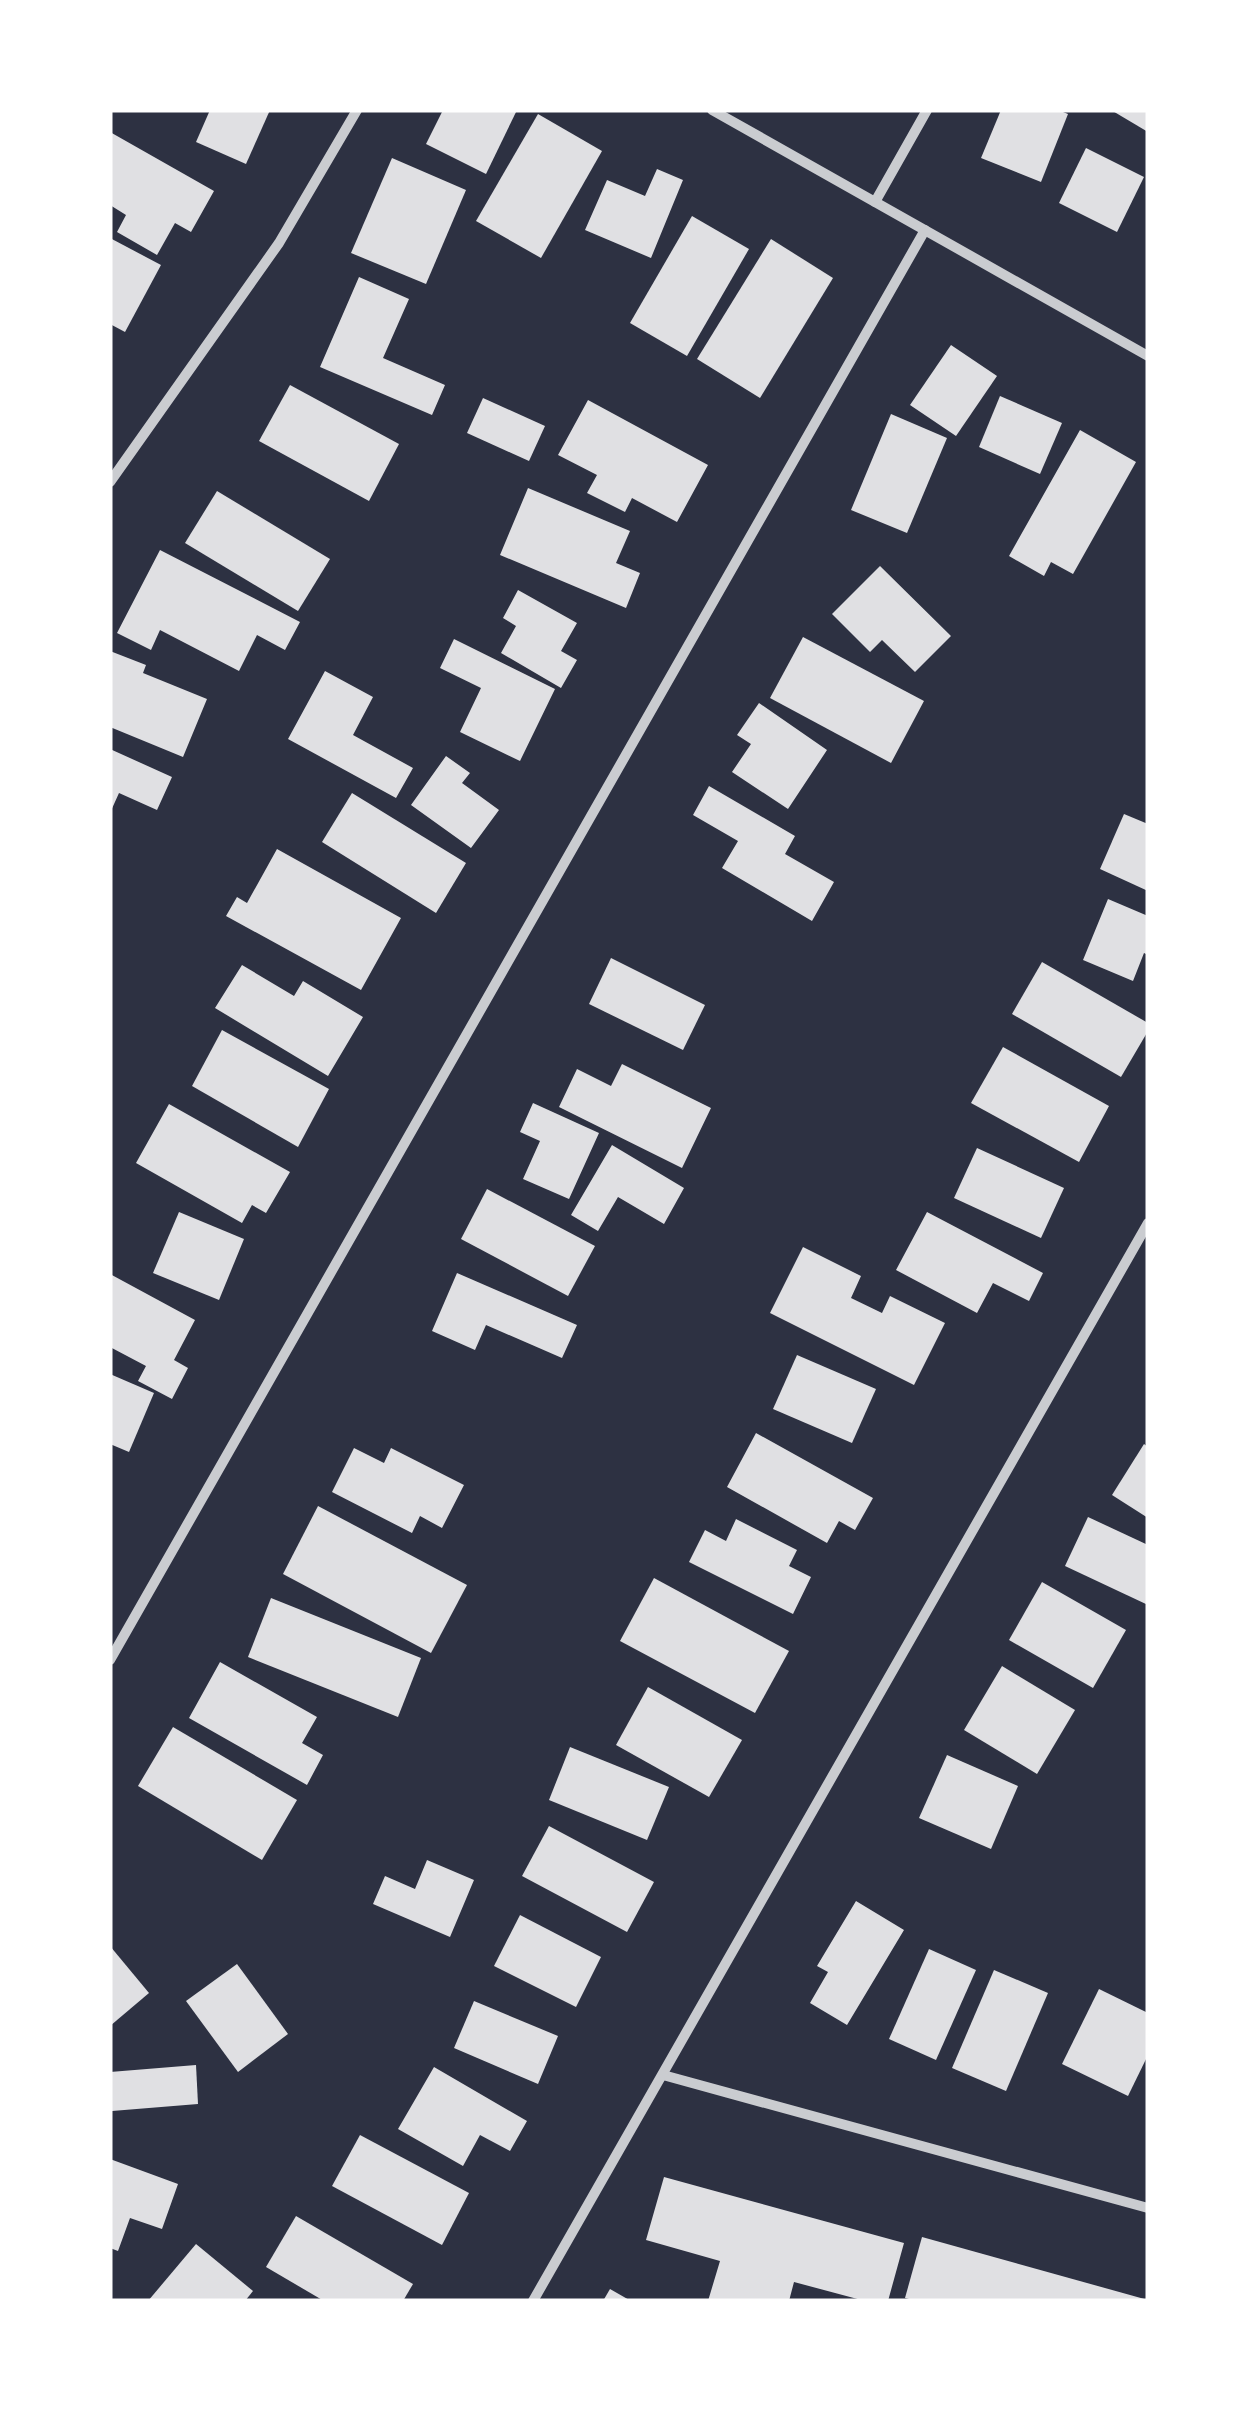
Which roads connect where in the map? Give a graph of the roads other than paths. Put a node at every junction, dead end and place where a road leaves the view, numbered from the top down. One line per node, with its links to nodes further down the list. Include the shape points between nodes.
1 (357, 110): 7 (street, via 279,243)
2 (712, 110): 4 (street)
3 (927, 110): 4 (street)
4 (875, 202): 5 (street)
5 (925, 230): 6 (street); 9 (street)
6 (1148, 356)
7 (110, 482)
8 (1148, 1222): 10 (street)
9 (110, 1660)
10 (663, 2075): 11 (street); 12 (street)
11 (1148, 2208)
12 (534, 2301)

